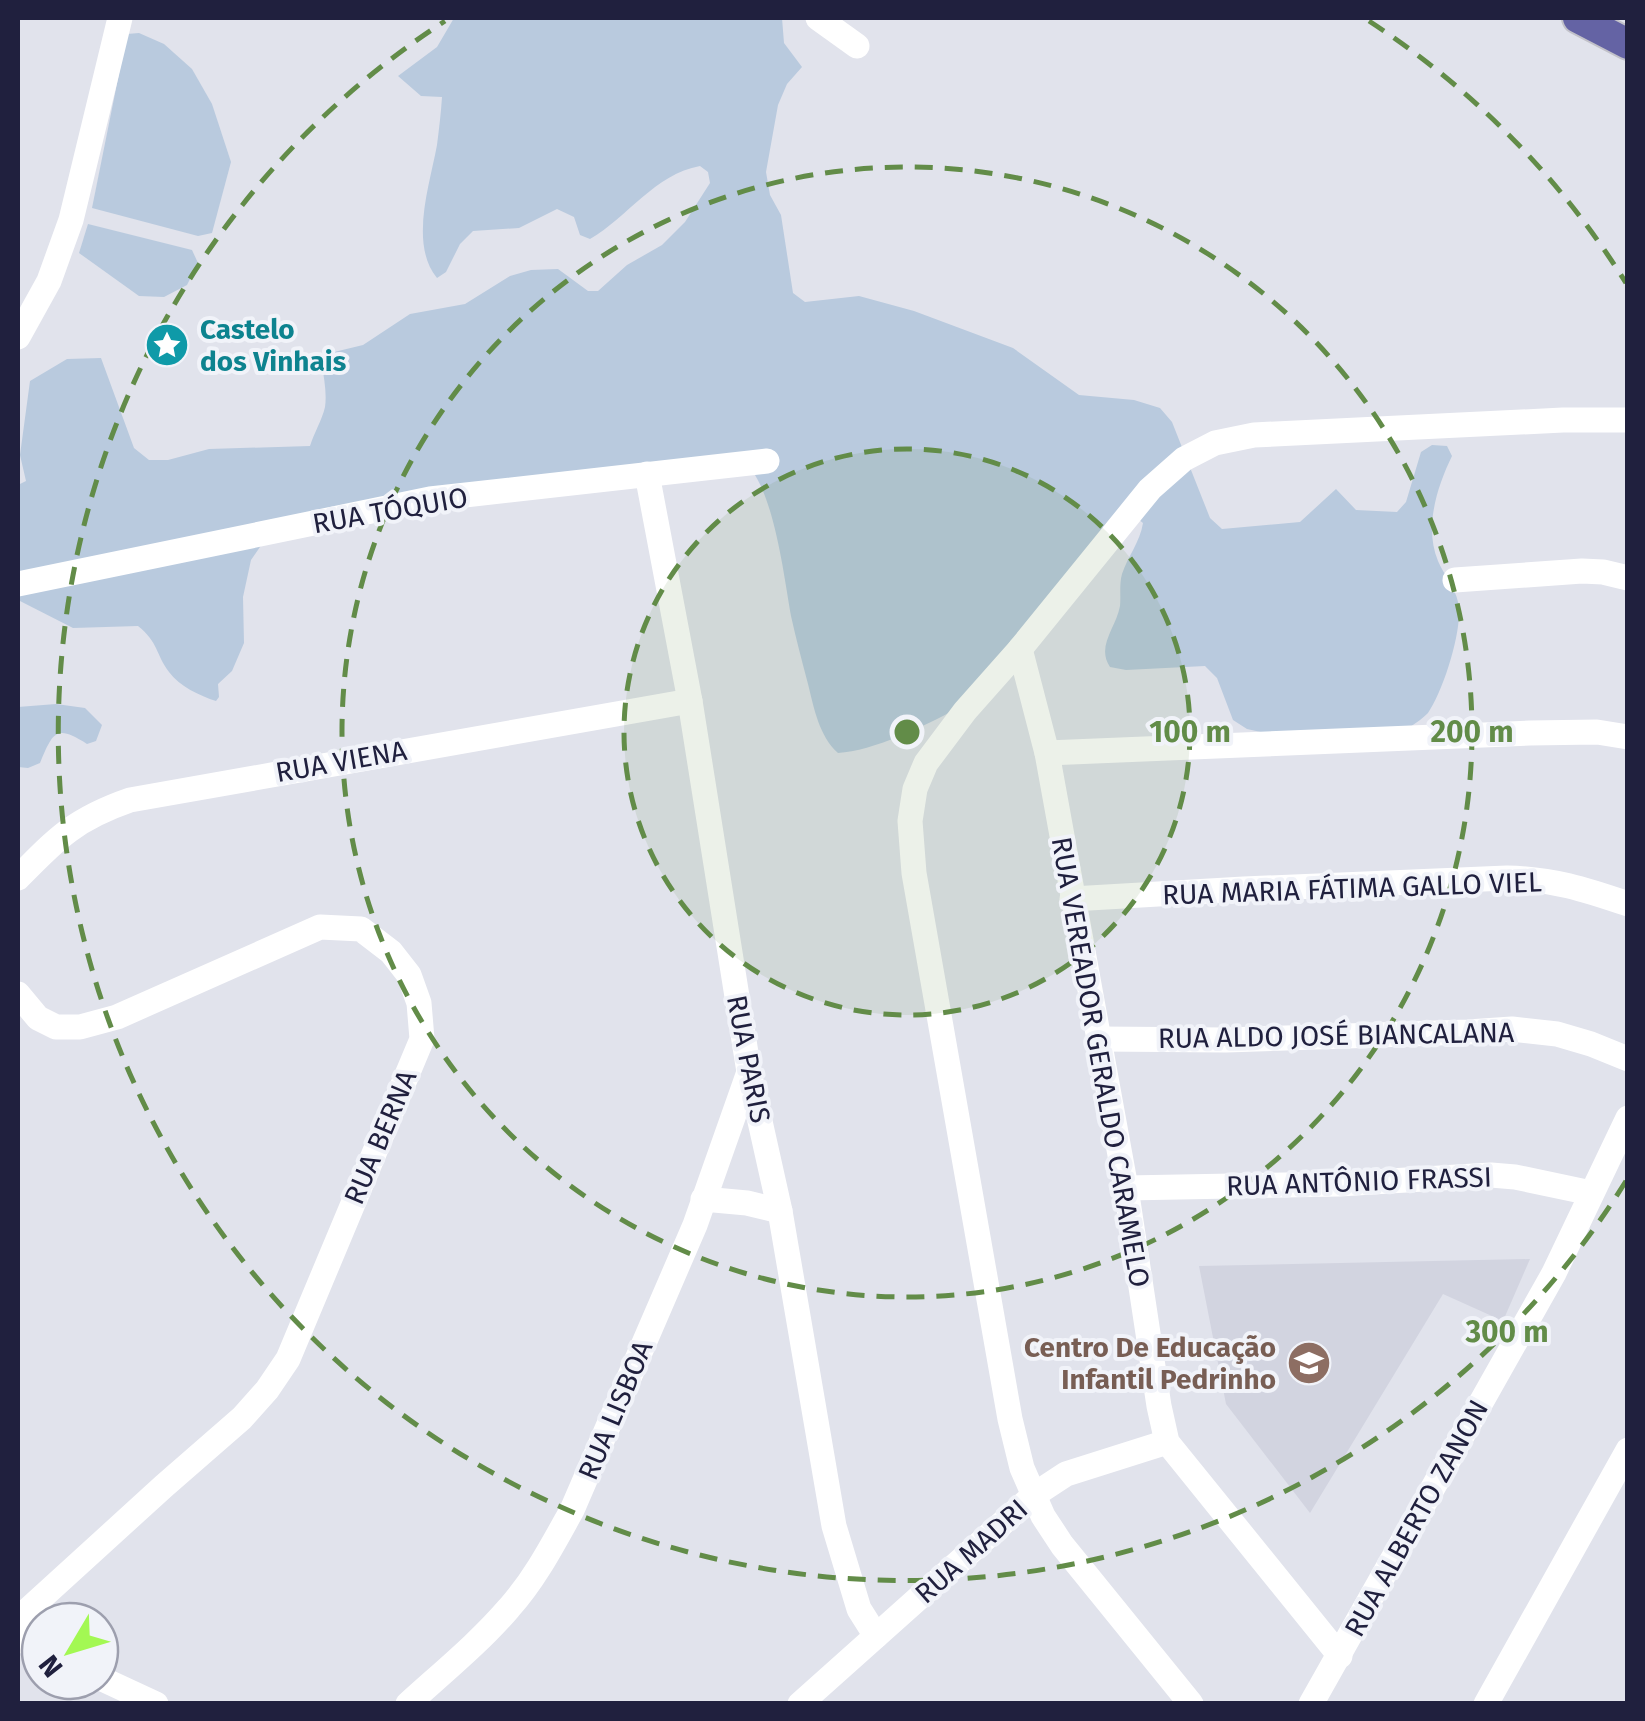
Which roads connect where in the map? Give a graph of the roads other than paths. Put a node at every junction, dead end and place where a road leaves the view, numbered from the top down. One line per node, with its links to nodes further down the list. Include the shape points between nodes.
1 (120, 18): 6 (street, via 71,220 49,281)
2 (818, 18): 5 (street)
3 (1578, 18): 4 (main road)
4 (1628, 44)
5 (857, 46)
6 (18, 337)
7 (1627, 418): 13 (street, via 1215,443 1184,458 1150,488)
8 (767, 460): 9 (street, RUA TÓQUIO)
9 (647, 474): 12 (street, RUA TÓQUIO, via 430,499); 14 (street, RUA PARIS)
10 (1628, 578): 11 (street, via 1582,570)
11 (1455, 580)
12 (18, 584)
13 (1020, 649): 16 (street, RUA VEREADOR GERALDO CARAMELO); 31 (street, via 926,763 910,821 1010,1419)
14 (690, 700): 17 (street, RUA VIENA, via 130,800 73,825); 23 (street, RUA PARIS)
15 (1628, 738): 16 (street, via 1597,732)
16 (1047, 754): 18 (street, RUA VEREADOR GERALDO CARAMELO)
17 (18, 878)
18 (1072, 899): 19 (street, RUA MARIA FÁTIMA GALLO VIEL, via 1507,878 1544,879); 21 (street, RUA VEREADOR GERALDO CARAMELO)
19 (1628, 904)
20 (18, 994): 32 (street, RUA BERNA, via 38,1018 56,1027 80,1027 320,927 361,929 409,976 422,1039 288,1359 267,1390)
21 (1099, 1039): 22 (street, RUA ALDO JOSÉ BIANCALANA, via 1512,1028 1557,1034); 25 (street, RUA VEREADOR GERALDO CARAMELO)
22 (1628, 1059)
23 (749, 1072): 27 (street, RUA LISBOA); 28 (street, RUA PARIS)
24 (1628, 1118): 26 (street, RUA ALBERTO ZANON)
25 (1126, 1188): 26 (street, RUA ANTÔNIO FRASSI, via 1491,1175); 29 (street, RUA VEREADOR GERALDO CARAMELO)
26 (1591, 1193): 34 (street, RUA ALBERTO ZANON, via 1554,1273)
27 (703, 1199): 28 (street); 37 (street, RUA LISBOA, via 551,1548 510,1607)
28 (780, 1211): 33 (street, RUA PARIS, via 834,1526 859,1610)
29 (1167, 1442): 31 (street, RUA MADRI, via 1066,1474); 34 (street, RUA VEREADOR GERALDO CARAMELO)
30 (1628, 1450): 41 (street)
31 (1034, 1496): 33 (street, RUA MADRI); 39 (street, via 1062,1545)
32 (18, 1620)
33 (876, 1636): 38 (street, RUA MADRI)
34 (1340, 1656): 40 (street, RUA ALBERTO ZANON)
35 (120, 1687): 36 (street)
36 (156, 1704)
37 (408, 1704)
38 (800, 1704)
39 (1192, 1704)
40 (1311, 1704)
41 (1486, 1704)

